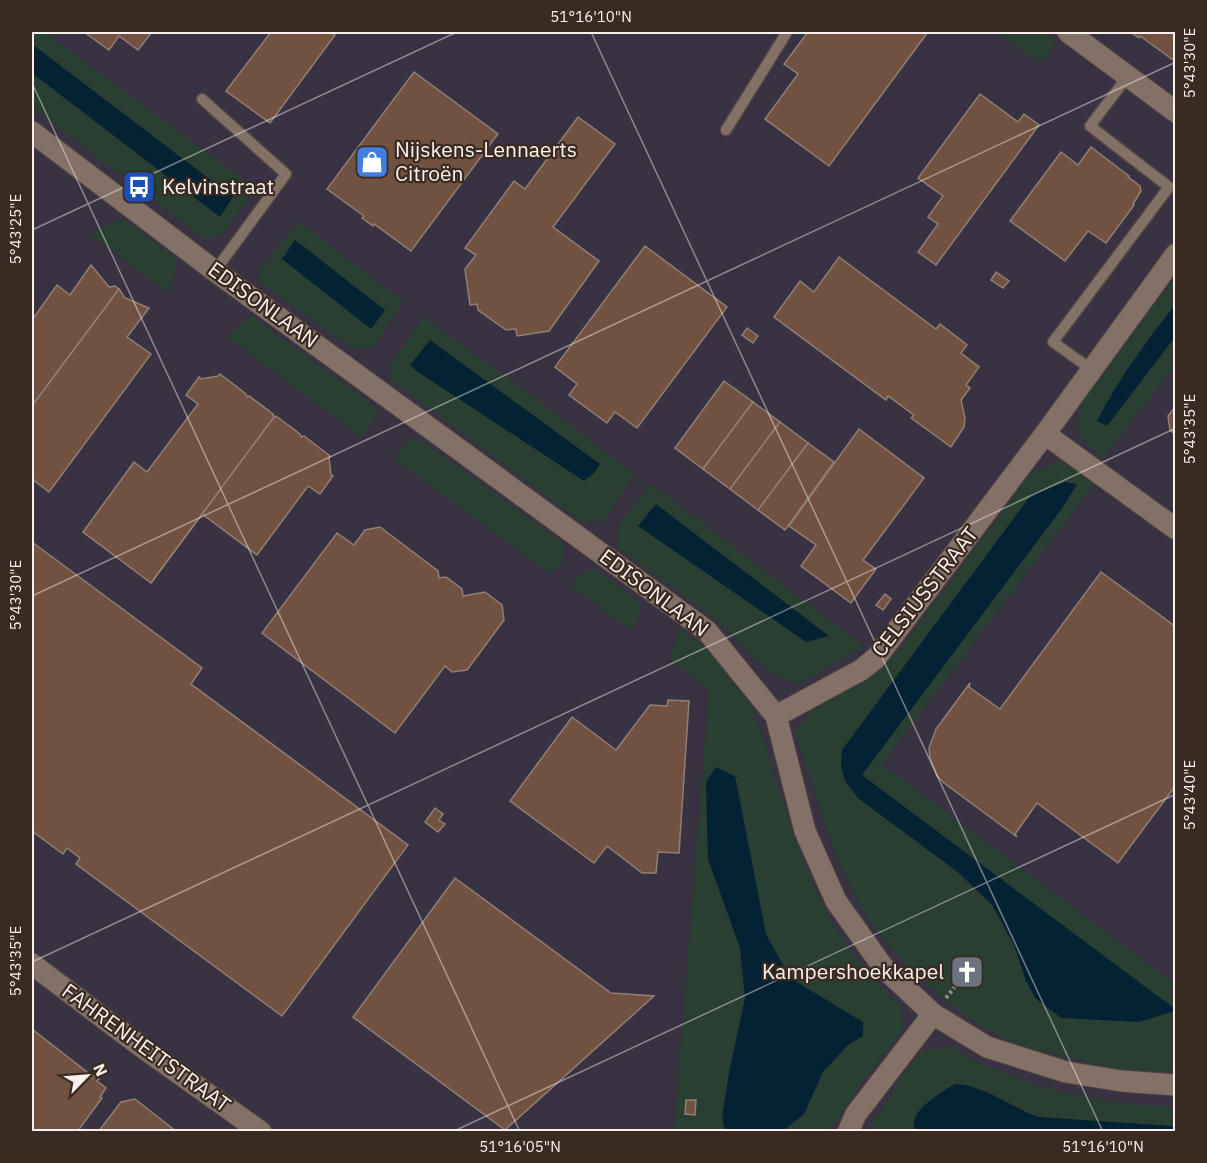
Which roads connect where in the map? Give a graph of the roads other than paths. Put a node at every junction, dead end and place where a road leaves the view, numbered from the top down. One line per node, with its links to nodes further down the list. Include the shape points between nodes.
1 (787, 32): 6 (lane)
2 (1068, 32): 3 (street)
3 (1128, 76): 5 (street); 10 (lane, via 1090,126 1169,187 1053,342)
4 (202, 99): 9 (lane, via 286,174)
5 (1176, 112)
6 (726, 130)
7 (32, 132): 9 (street, EDISONLAAN)
8 (1176, 254): 10 (street, CELSIUSSTRAAT)
9 (215, 270): 13 (street, EDISONLAAN, via 707,631)
10 (1092, 370): 11 (street, CELSIUSSTRAAT)
11 (1045, 434): 12 (street); 13 (street, CELSIUSSTRAAT, via 876,658)
12 (1176, 529)
13 (776, 716): 15 (street, EDISONLAAN, via 806,831 836,901 883,967)
14 (32, 964): 17 (street, FAHRENHEITSTRAAT)
15 (933, 1014): 16 (street, EDISONLAAN, via 987,1047 1066,1072); 18 (street, via 856,1114)
16 (1176, 1085)
17 (261, 1131)
18 (848, 1131)

